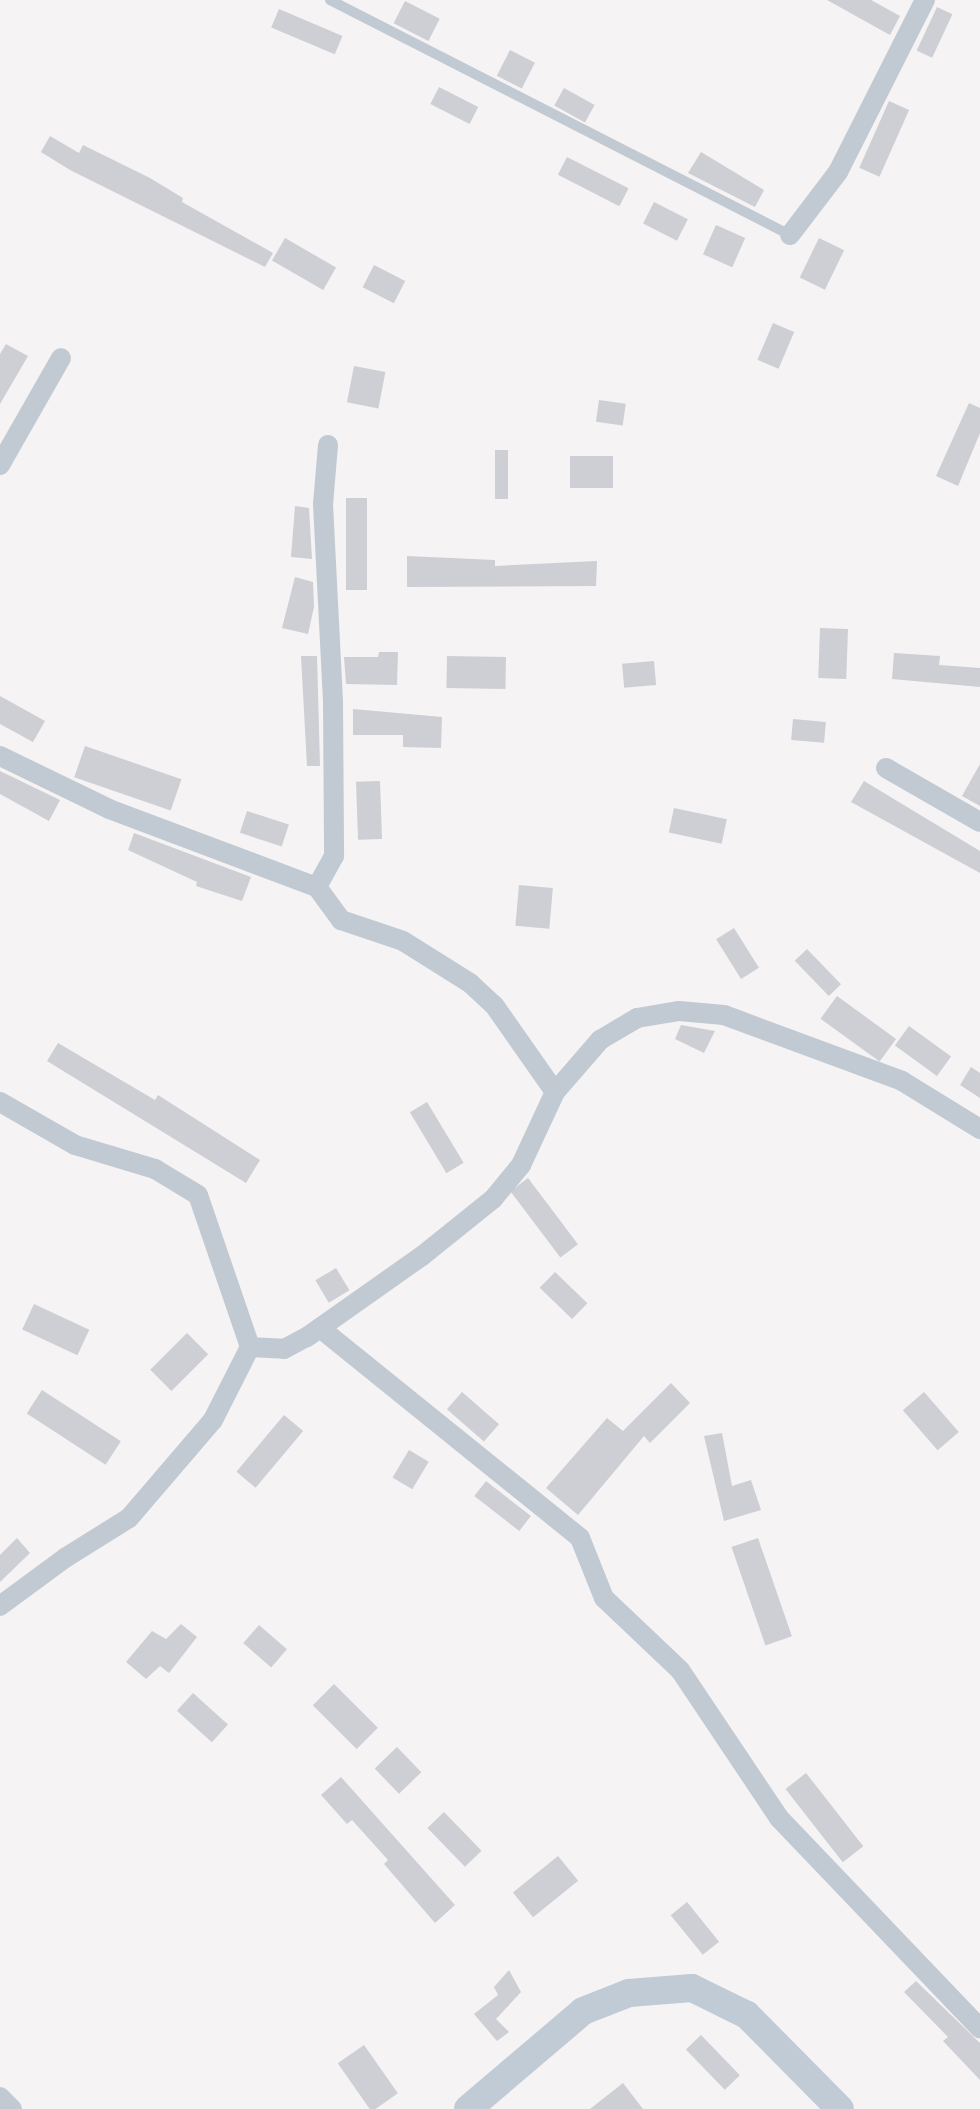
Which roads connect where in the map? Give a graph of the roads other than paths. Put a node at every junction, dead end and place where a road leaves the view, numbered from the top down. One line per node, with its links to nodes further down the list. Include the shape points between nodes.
1 (330, 0): 3 (lane)
2 (925, 0): 3 (street, via 838,172)
3 (790, 235)
4 (61, 358): 6 (street)
5 (328, 445): 10 (street, via 323,504 334,856)
6 (0, 464)
7 (0, 756): 10 (street, via 109,809)
8 (886, 768): 9 (street)
9 (980, 822)
10 (317, 886): 11 (street, via 340,920 403,941 470,982)
11 (555, 1092): 13 (street, via 600,1040 636,1018 679,1011 724,1015 902,1081); 14 (street, via 521,1165 493,1198)
12 (0, 1102): 15 (street, via 75,1145 155,1169 198,1196)
13 (980, 1129)
14 (320, 1328): 15 (street, via 284,1348); 17 (street, via 580,1538 604,1598 680,1670 779,1818)
15 (250, 1346): 16 (street, via 213,1420 129,1518)
16 (0, 1606)
17 (980, 2028)
18 (0, 2096): 19 (street)
19 (12, 2109)
20 (468, 2109): 21 (main road, via 584,2012 629,1993 692,1988 747,2015)
21 (840, 2109)

